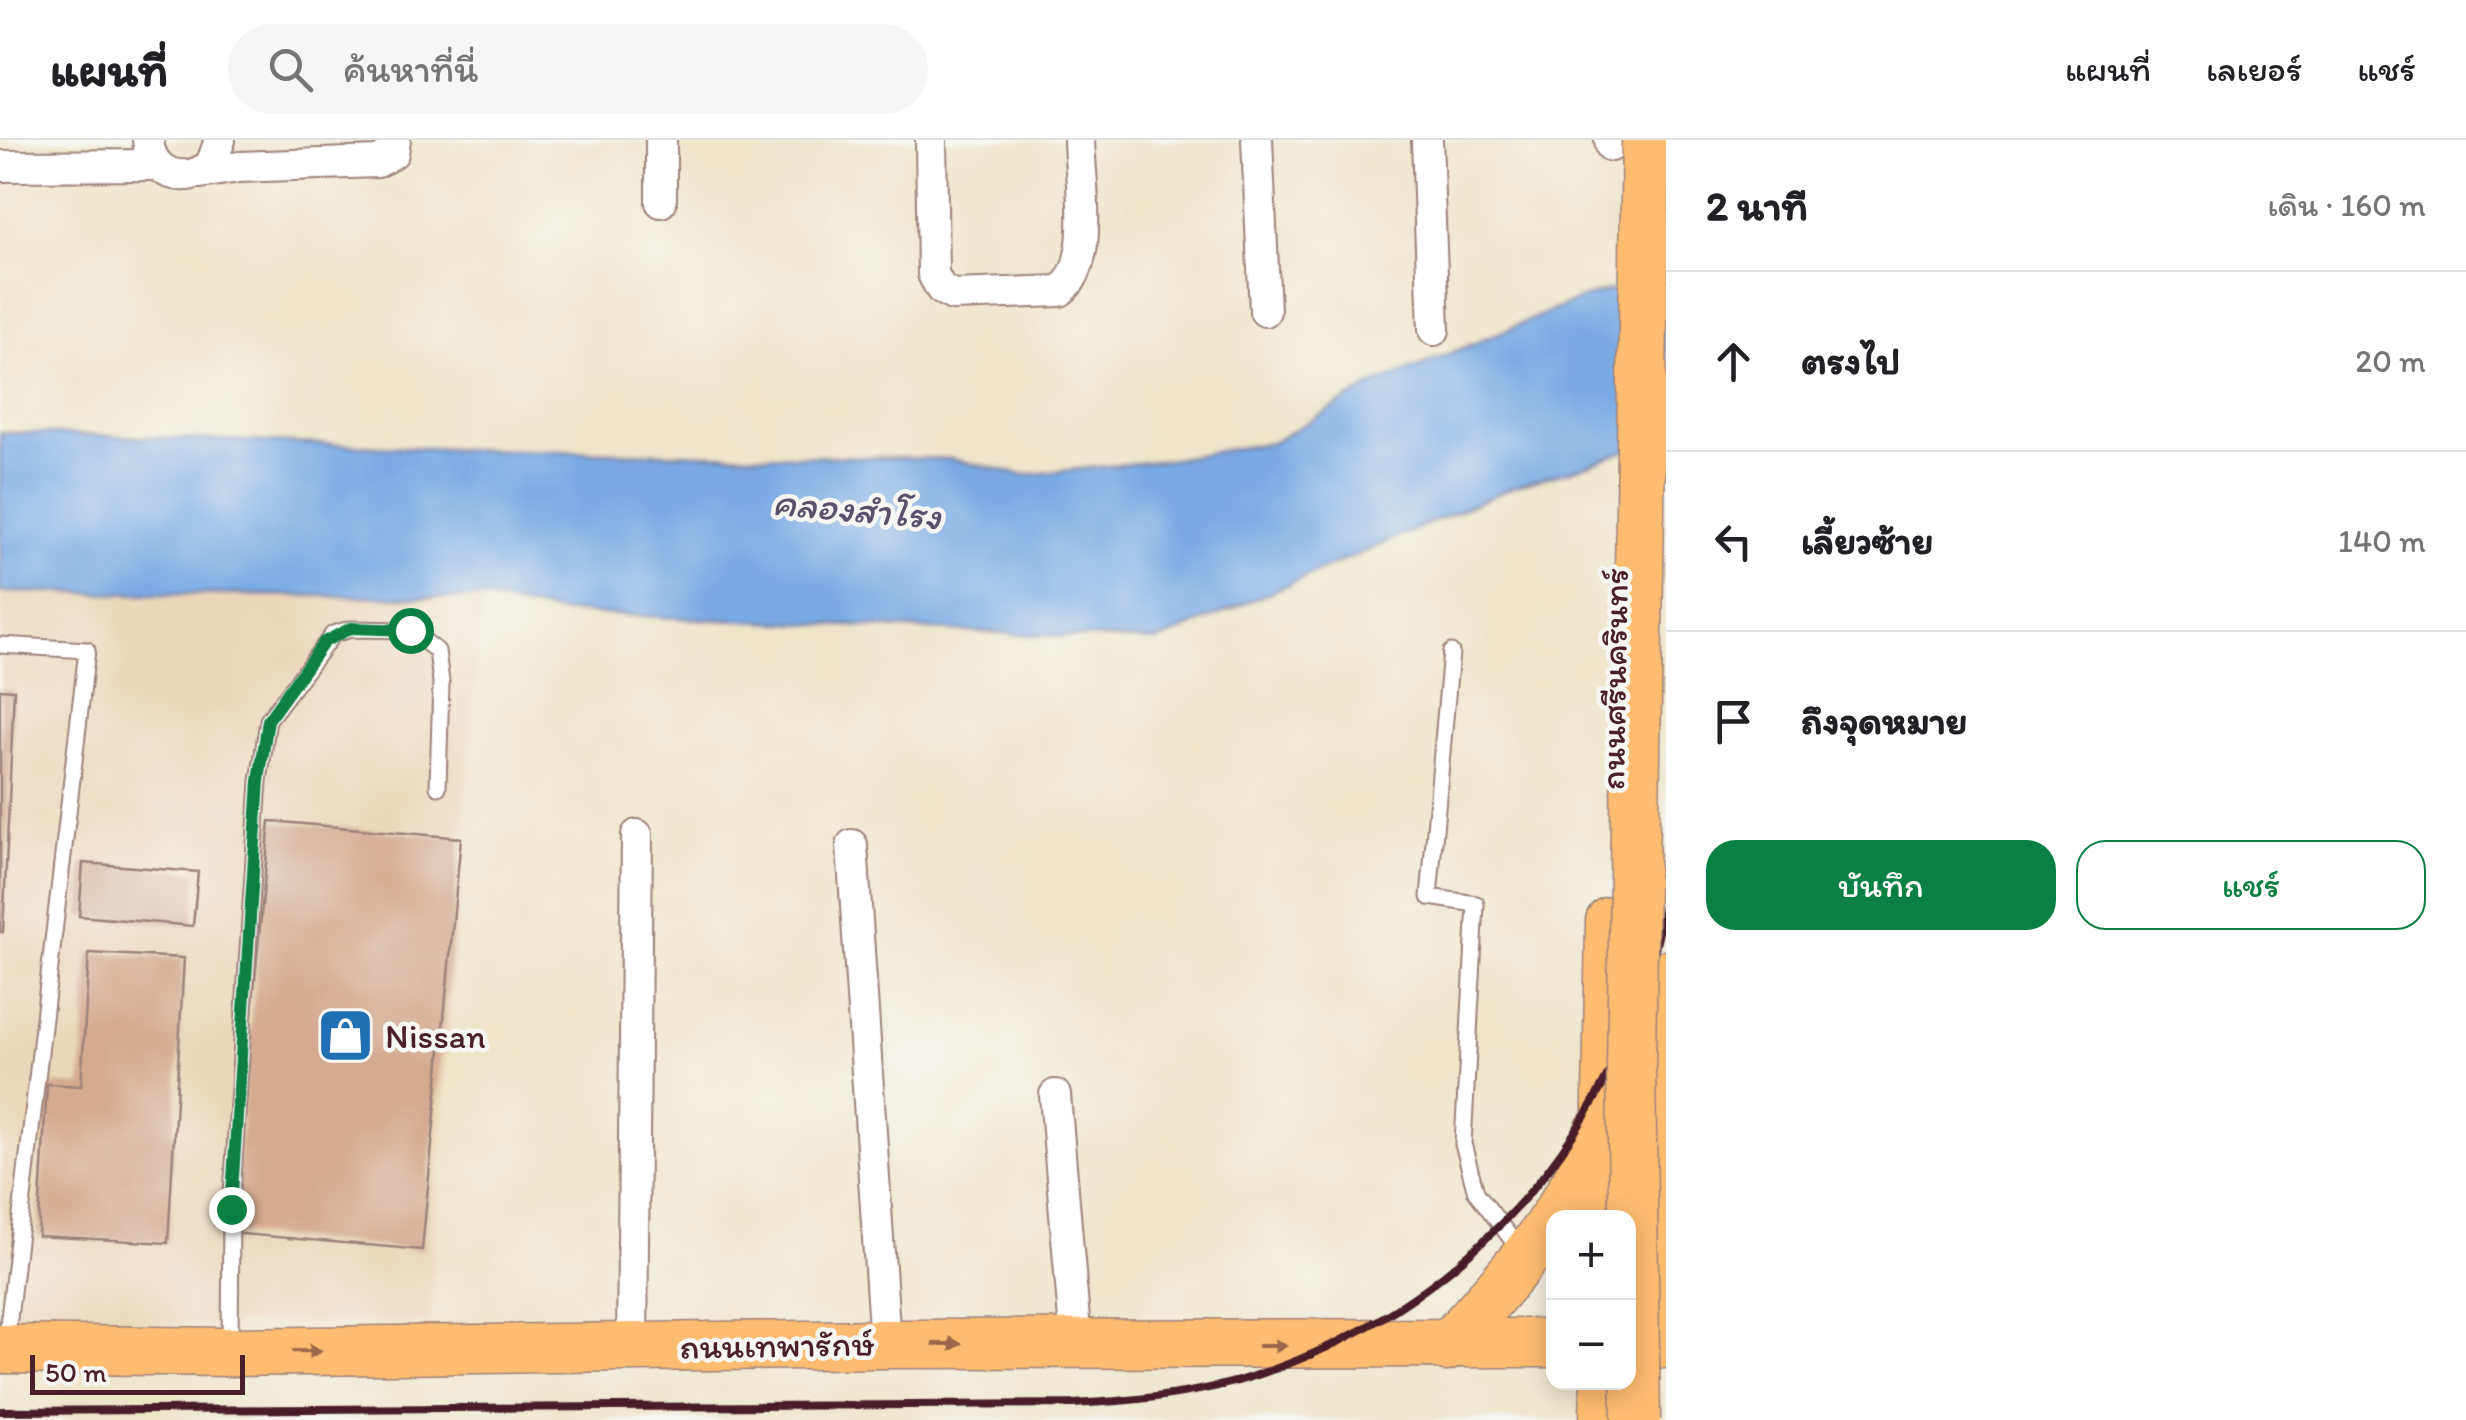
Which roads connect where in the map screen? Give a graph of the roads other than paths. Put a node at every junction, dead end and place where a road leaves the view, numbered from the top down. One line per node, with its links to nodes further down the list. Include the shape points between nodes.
1 (220, 140): 11 (street, via 218,155)
2 (395, 140): 11 (street, via 393,153 378,162)
3 (661, 140): 12 (street)
4 (932, 140): 5 (street, via 933,274 953,295 1060,291 1079,272)
5 (1079, 140)
6 (1256, 140): 13 (street)
7 (1427, 140): 14 (street)
8 (1623, 142): 20 (main road, ถนนศรีนครินทร์); 37 (main road, ถนนศรีนครินทร์, bridge)
9 (152, 153): 10 (street); 11 (street, via 177,176)
10 (0, 166)
11 (200, 173)
12 (661, 202)
13 (1265, 310)
14 (1434, 330)
15 (0, 645): 33 (lane, via 87,650)
16 (1451, 652): 25 (lane, via 1429,897 1476,904 1463,1144 1476,1192)
17 (438, 787): 34 (lane, via 437,651 410,630 351,628 334,634 268,720 259,781 231,1209)
18 (637, 836): 31 (street)
19 (852, 845): 28 (street)
20 (1610, 913): 21 (main road, via 1628,962); 23 (main road, ถนนศรีนครินทร์)
21 (1664, 975): 27 (main road)
22 (1055, 1095): 29 (street)
23 (1605, 1115): 24 (main road, ถนนศรีนครินทร์); 25 (main road, via 1590,1158)
24 (1605, 1210)
25 (1524, 1256): 32 (main road)
26 (1636, 1341): 27 (main road)
27 (1666, 1342)
28 (886, 1344): 29 (main road, ถนนเทพารักษ์, one-way to 29); 31 (main road, ถนนเทพารักษ์)
29 (1076, 1344): 32 (main road, ถนนเทพารักษ์, one-way to 32)
30 (1546, 1344): 32 (main road, ถนนเทพารักษ์)
31 (632, 1347): 34 (main road, ถนนเทพารักษ์, one-way to 31)
32 (1446, 1347)
33 (2, 1348): 34 (main road, ถนนเทพารักษ์)
34 (230, 1352)
35 (1604, 1390): 36 (main road)
36 (1604, 1420)
37 (1636, 1420)

